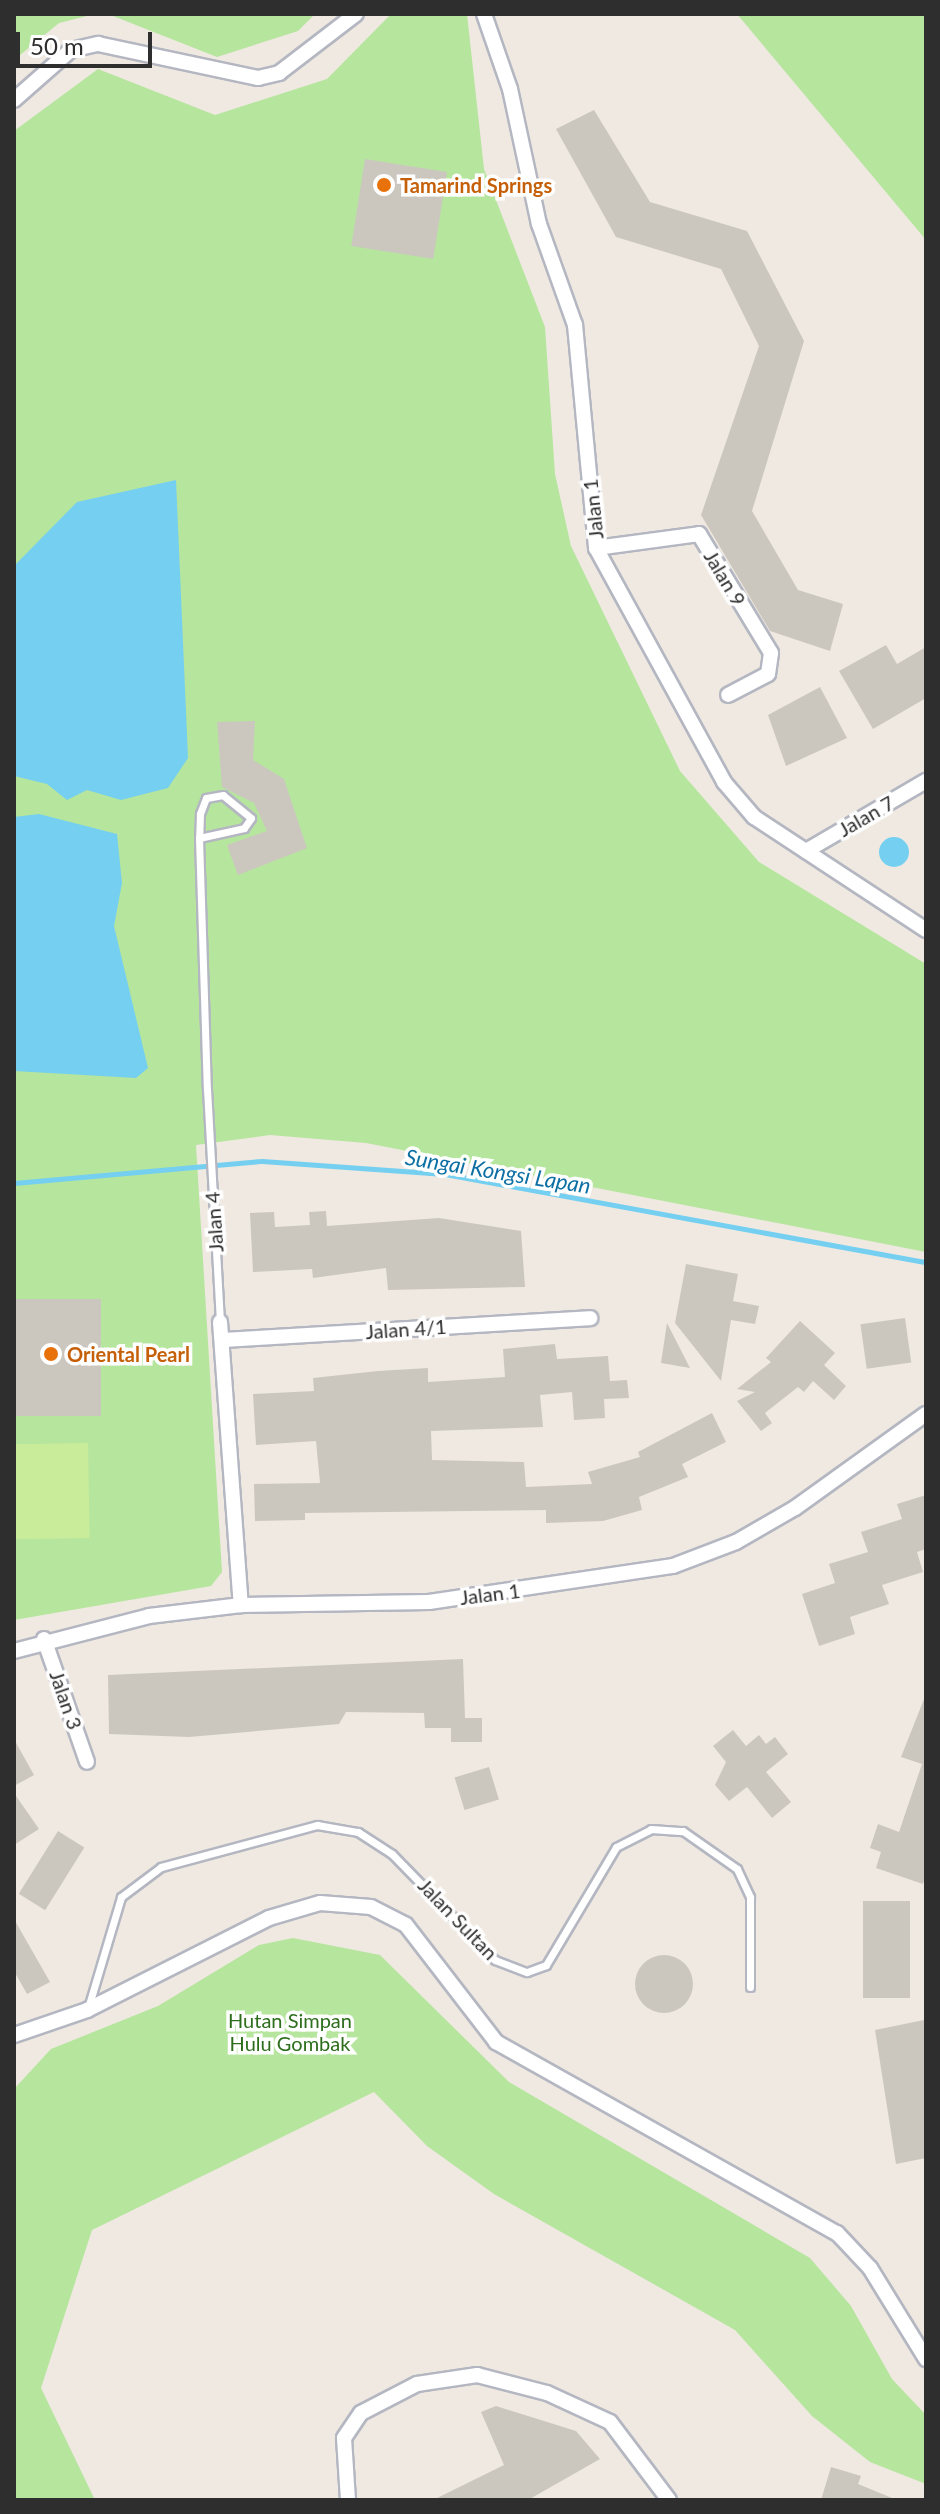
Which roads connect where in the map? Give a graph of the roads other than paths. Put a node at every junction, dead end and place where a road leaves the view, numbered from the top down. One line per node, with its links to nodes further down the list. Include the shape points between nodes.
1 (356, 14): 3 (street, via 279,73 258,78 98,44 71,50)
2 (484, 14): 4 (street, Jalan 1, via 510,89 539,224 575,325)
3 (14, 100)
4 (596, 548): 5 (street, Jalan 9, via 699,534 771,653 768,674); 8 (street, Jalan 1, via 724,782 754,817)
5 (728, 695)
6 (926, 781): 8 (street, Jalan 7)
7 (199, 838): 7 (lane, Jalan 4, via 206,798 223,795 251,818 244,828); 11 (lane, Jalan 4)
8 (806, 851): 9 (street, Jalan 1)
9 (926, 930)
10 (590, 1318): 12 (street, Jalan 4/1)
11 (220, 1322): 12 (street, Jalan 4)
12 (222, 1340): 14 (street, Jalan 4)
13 (926, 1414): 14 (street, Jalan 1, via 795,1508 736,1542 673,1566 429,1602)
14 (241, 1605): 15 (street, Jalan 1)
15 (44, 1639): 16 (street, Jalan 1); 17 (street, Jalan 3)
16 (14, 1651)
17 (87, 1762)
18 (750, 1987): 19 (lane, Jalan Sultan, via 750,1897 737,1869 683,1831 651,1829 616,1847 546,1965 527,1972 495,1960 392,1854 358,1832 317,1825 161,1867 121,1897)
19 (87, 2010): 20 (street); 21 (street, via 269,1918 320,1903 371,1907 406,1925 496,2042 837,2233 870,2268)
20 (14, 2035)
21 (926, 2359)
22 (348, 2500): 23 (street, via 344,2438 361,2413 417,2384 477,2375 547,2393 610,2422)
23 (669, 2500)

